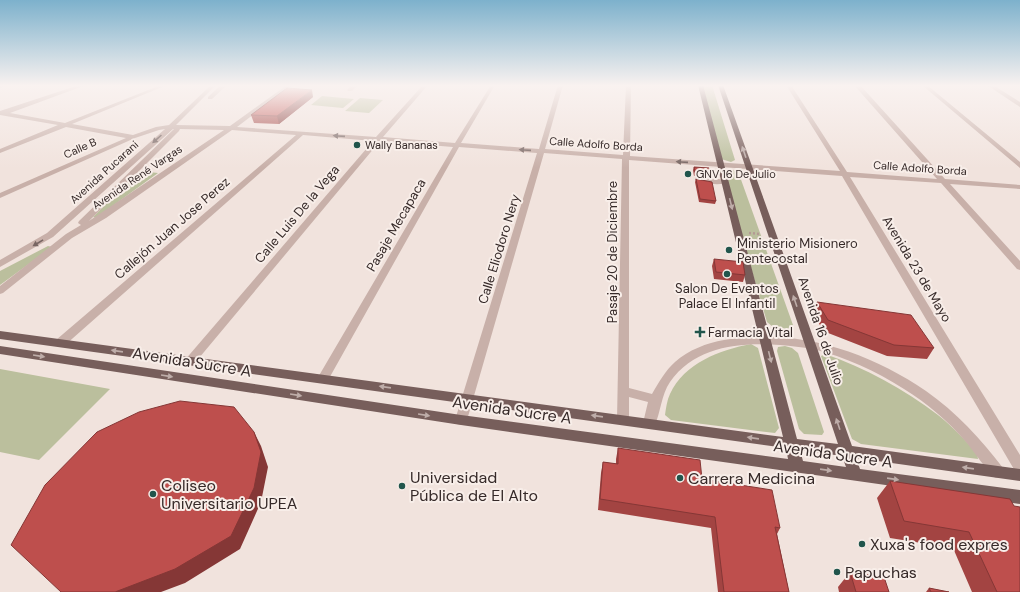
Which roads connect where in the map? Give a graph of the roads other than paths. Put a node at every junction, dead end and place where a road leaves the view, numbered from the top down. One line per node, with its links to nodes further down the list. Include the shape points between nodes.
1 (97, 113): 15 (street)
2 (186, 113): 16 (street, Avenida Pucarani)
3 (195, 113): 17 (street, Avenida Pucarani)
4 (252, 113): 18 (street, Avenida René Vargas)
5 (401, 113): 21 (street, Calle Luis De la Vega)
6 (476, 113): 22 (street, Pasaje Mecapaca)
7 (553, 113): 24 (street, Calle Eliodoro Nery)
8 (628, 113): 25 (street, Pasaje 20 de Diciembre)
9 (707, 113): 27 (main road)
10 (730, 113): 29 (main road, Avenida 16 de Julio, one-way to 10)
11 (806, 113): 30 (street, Avenida 23 de Mayo)
12 (882, 113): 31 (street)
13 (957, 113): 28 (street)
14 (1, 114): 15 (street)
15 (66, 125): 20 (street); 23 (street)
16 (171, 127): 17 (street, Calle Adolfo Borda); 20 (street, Calle B, via 158,128); 35 (street, Avenida Pucarani, one-way to 35)
17 (180, 127): 18 (street, Calle Adolfo Borda); 36 (street, Avenida Pucarani)
18 (231, 128): 19 (street, Calle Adolfo Borda); 36 (street, Avenida René Vargas, via 103,216)
19 (302, 133): 21 (street, Calle Adolfo Borda, one-way to 19); 42 (street, Callejón Juan Jose Perez)
20 (133, 137): 34 (street, Calle B)
21 (378, 139): 22 (street, Calle Adolfo Borda); 45 (street, Calle Luis De la Vega)
22 (456, 145): 24 (street, Calle Adolfo Borda, one-way to 22); 46 (street, Pasaje Mecapaca)
23 (0, 151)
24 (542, 151): 25 (street, Calle Adolfo Borda); 48 (street, Calle Eliodoro Nery)
25 (626, 157): 26 (street, Calle Adolfo Borda, one-way to 25); 47 (street, Pasaje 20 de Diciembre)
26 (696, 163): 27 (street, Calle Adolfo Borda); 32 (street, via 699,180)
27 (721, 165): 29 (street, Calle Adolfo Borda); 32 (main road)
28 (1020, 166)
29 (749, 167): 30 (street, Calle Adolfo Borda); 43 (main road, Avenida 16 de Julio, one-way to 29)
30 (845, 174): 31 (street, Calle Adolfo Borda); 56 (street, Avenida 23 de Mayo)
31 (943, 181): 33 (street, Calle Adolfo Borda); 38 (street)
32 (725, 182): 41 (main road, one-way to 41)
33 (1020, 187)
34 (0, 196)
35 (50, 235): 36 (street); 37 (street, Avenida Pucarani, one-way to 37)
36 (69, 236): 39 (street, Avenida René Vargas)
37 (0, 264)
38 (1020, 268)
39 (0, 291)
40 (0, 335): 42 (main road, Avenida Sucre A)
41 (766, 339): 43 (street); 49 (street, via 724,343 690,357 668,375); 53 (main road, one-way to 53)
42 (60, 343): 45 (main road, Avenida Sucre A, one-way to 42)
43 (810, 345): 54 (main road, Avenida 16 de Julio, one-way to 43); 57 (street, via 858,360 910,387 958,425 982,450)
44 (0, 350): 50 (main road, Avenida Sucre A, one-way to 50)
45 (190, 360): 46 (main road, Avenida Sucre A)
46 (323, 379): 48 (main road, Avenida Sucre A, one-way to 46)
47 (624, 391): 49 (street); 51 (street, Pasaje 20 de Diciembre)
48 (468, 398): 50 (street, Calle Eliodoro Nery); 51 (main road, Avenida Sucre A, one-way to 48)
49 (655, 399): 52 (street)
50 (461, 420): 55 (main road, Avenida Sucre A)
51 (623, 420): 52 (main road, Avenida Sucre A)
52 (650, 423): 53 (main road, Avenida Sucre A, one-way to 52)
53 (792, 443): 54 (main road, Avenida Sucre A); 55 (main road)
54 (847, 451): 57 (main road, Avenida Sucre A, one-way to 54); 58 (main road, Avenida 16 de Julio)
55 (797, 466): 58 (main road, Avenida Sucre A, one-way to 58)
56 (1020, 467)
57 (998, 472): 59 (main road, Avenida Sucre A)
58 (855, 474): 60 (main road, Avenida Sucre A, one-way to 60)
59 (1020, 475)
60 (1020, 497)

